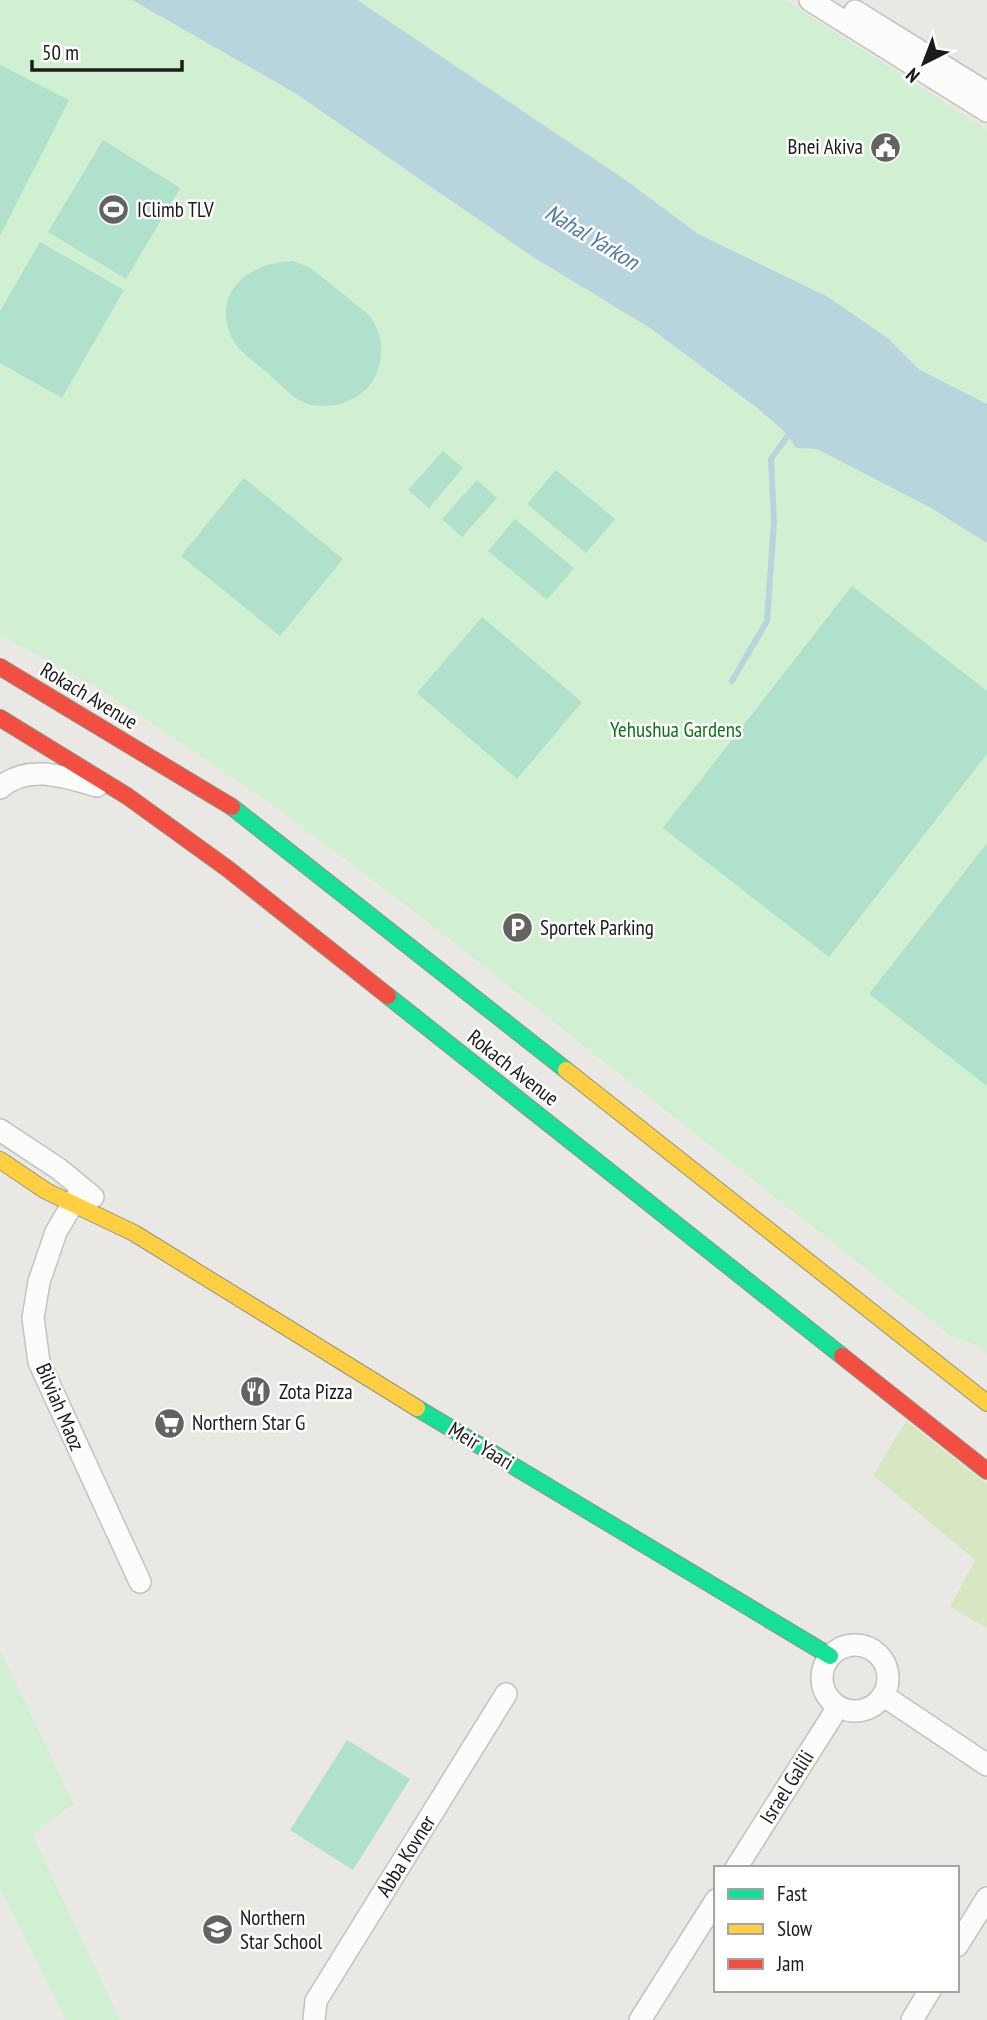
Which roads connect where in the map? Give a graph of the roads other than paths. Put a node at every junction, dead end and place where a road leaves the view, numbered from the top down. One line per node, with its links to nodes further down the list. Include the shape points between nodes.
1 (810, 0): 4 (street)
2 (837, 0): 3 (street)
3 (987, 93)
4 (987, 111)
5 (0, 667): 13 (main road, Rokach Avenue, via 232,807)
6 (0, 719): 8 (main road, Rokach Avenue)
7 (0, 788): 8 (street, via 19,776 43,773)
8 (127, 796): 14 (main road, Rokach Avenue, via 228,869)
9 (0, 1130): 11 (street, Meir Yaari)
10 (0, 1160): 11 (main road, Meir Yaari, via 46,1191)
11 (77, 1196): 12 (street, Meir Yaari); 15 (street, Bilviah Maoz, via 56,1232 39,1282 33,1318 39,1362)
12 (134, 1233): 16 (main road, Meir Yaari)
13 (987, 1402)
14 (987, 1471)
15 (140, 1582)
16 (830, 1656): 18 (street, via 849,1645 879,1655 889,1675); 19 (street, via 823,1689)
17 (506, 1694): 26 (street, Abba Kovner, via 316,2000)
18 (884, 1696): 19 (street, via 858,1712); 20 (street)
19 (838, 1707): 21 (street, Israel Galili)
20 (987, 1765)
21 (737, 1866)
22 (987, 1898): 24 (street)
23 (714, 1903): 27 (street)
24 (959, 1943)
25 (929, 1992): 28 (street)
26 (314, 2020)
27 (640, 2020)
28 (912, 2020)

